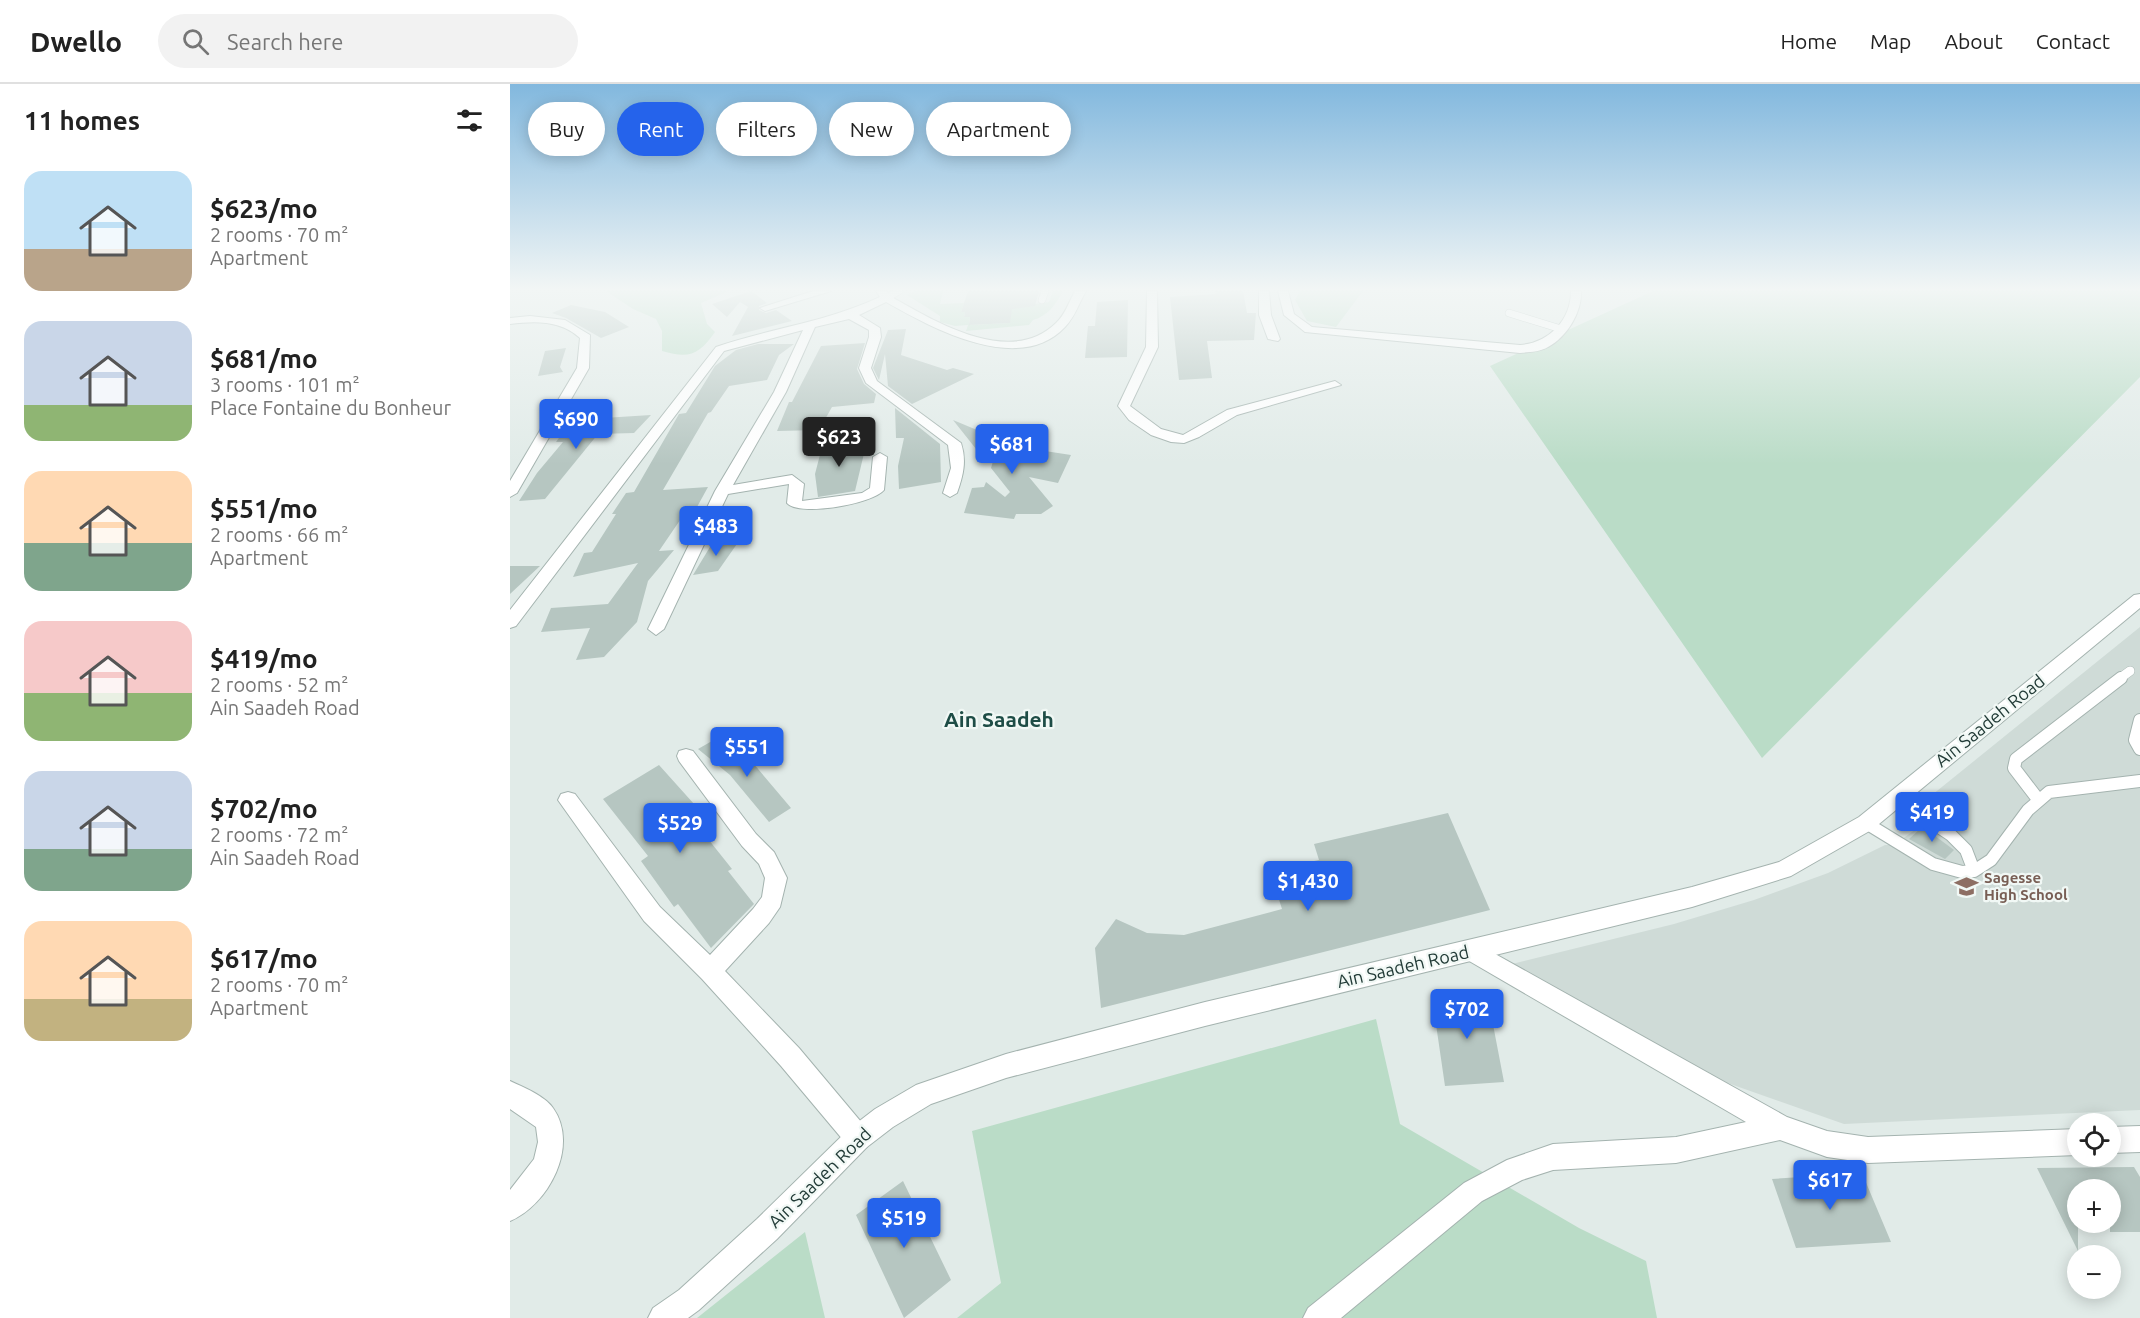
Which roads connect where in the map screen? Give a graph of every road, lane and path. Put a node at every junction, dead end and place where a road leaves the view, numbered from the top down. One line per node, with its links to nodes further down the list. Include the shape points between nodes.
1 (586, 349): 9 (street, via 583,368)
2 (721, 349): 12 (street)
3 (800, 349): 8 (street, via 780,392)
4 (871, 349): 10 (street, via 865,368 872,383 954,443 959,469)
5 (1151, 349): 6 (street, via 1124,406 1129,415 1172,437 1197,434 1238,411)
6 (1335, 385)
7 (880, 457): 8 (street, via 877,490 866,497 800,506 794,502 797,484 792,479)
8 (722, 491): 13 (street)
9 (510, 493)
10 (950, 493)
11 (2140, 600): 19 (street, Ain Saadeh Road)
12 (510, 622)
13 (656, 629)
14 (2130, 671): 20 (lane, via 2016,759 2014,768)
15 (2140, 720): 16 (lane, via 2135,740)
16 (2140, 749)
17 (686, 756): 25 (street, via 767,858 776,878 772,900 761,916)
18 (2140, 781): 20 (lane, via 2096,784 2049,792)
19 (1895, 798): 22 (street, Ain Saadeh Road); 23 (lane, via 1951,835 1966,850)
20 (2037, 798): 23 (lane, via 1994,857)
21 (568, 801): 25 (street, via 652,914)
22 (1866, 823): 23 (lane, via 1939,866 1959,872); 24 (street, Ain Saadeh Road, via 1784,870 1692,897)
23 (1974, 871)
24 (1472, 951): 27 (street); 28 (street, Ain Saadeh Road, via 1006,1066 925,1094)
25 (710, 971): 28 (street)
26 (510, 1094): 32 (street, via 544,1117 552,1136 542,1173)
27 (1780, 1127): 31 (street, via 1827,1144 1868,1150); 34 (street, via 1676,1150 1553,1157 1516,1169 1473,1192)
28 (858, 1138): 33 (street, Ain Saadeh Road, via 767,1229 689,1300)
29 (2140, 1139): 30 (street)
30 (2121, 1140)
31 (2067, 1142)
32 (510, 1207)
33 (663, 1318)
34 (1318, 1318)

